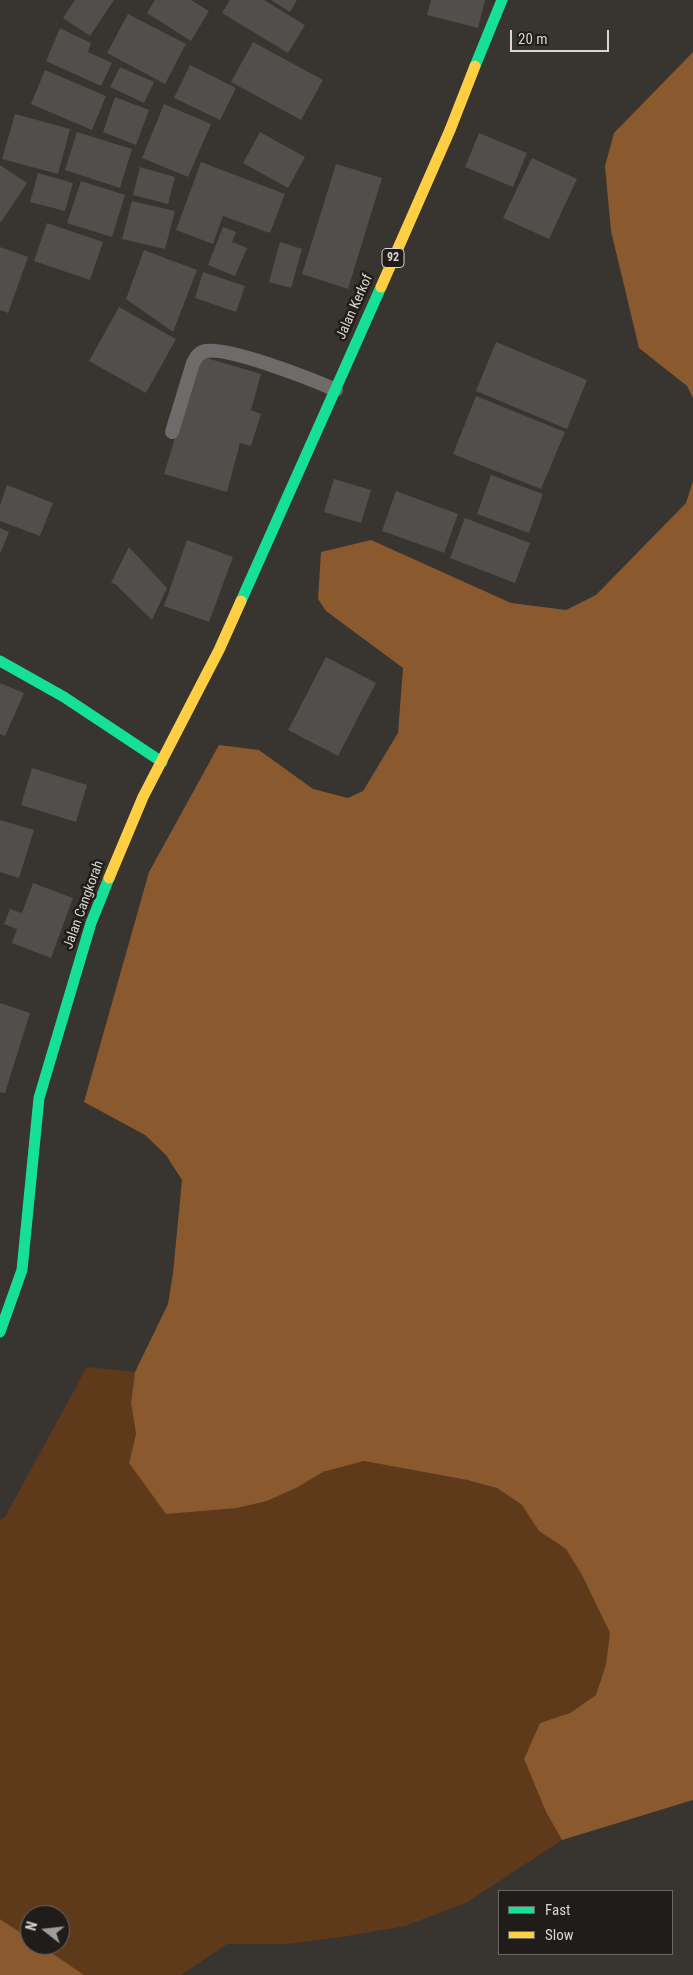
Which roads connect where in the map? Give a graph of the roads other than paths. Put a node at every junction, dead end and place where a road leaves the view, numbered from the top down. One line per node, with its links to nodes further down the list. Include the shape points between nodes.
1 (502, 0): 2 (main road, Jalan Kerkof / 92, via 450,130)
2 (336, 390): 3 (lane, via 222,351 205,351 198,354 193,363); 4 (main road, Jalan Kerkof / 92)
3 (172, 432)
4 (279, 515): 6 (main road, Jalan Cangkorah, via 219,650)
5 (0, 661): 6 (main road, via 64,697)
6 (162, 762): 7 (main road, Jalan Cangkorah, via 91,923 39,1098 22,1270)
7 (0, 1332)

